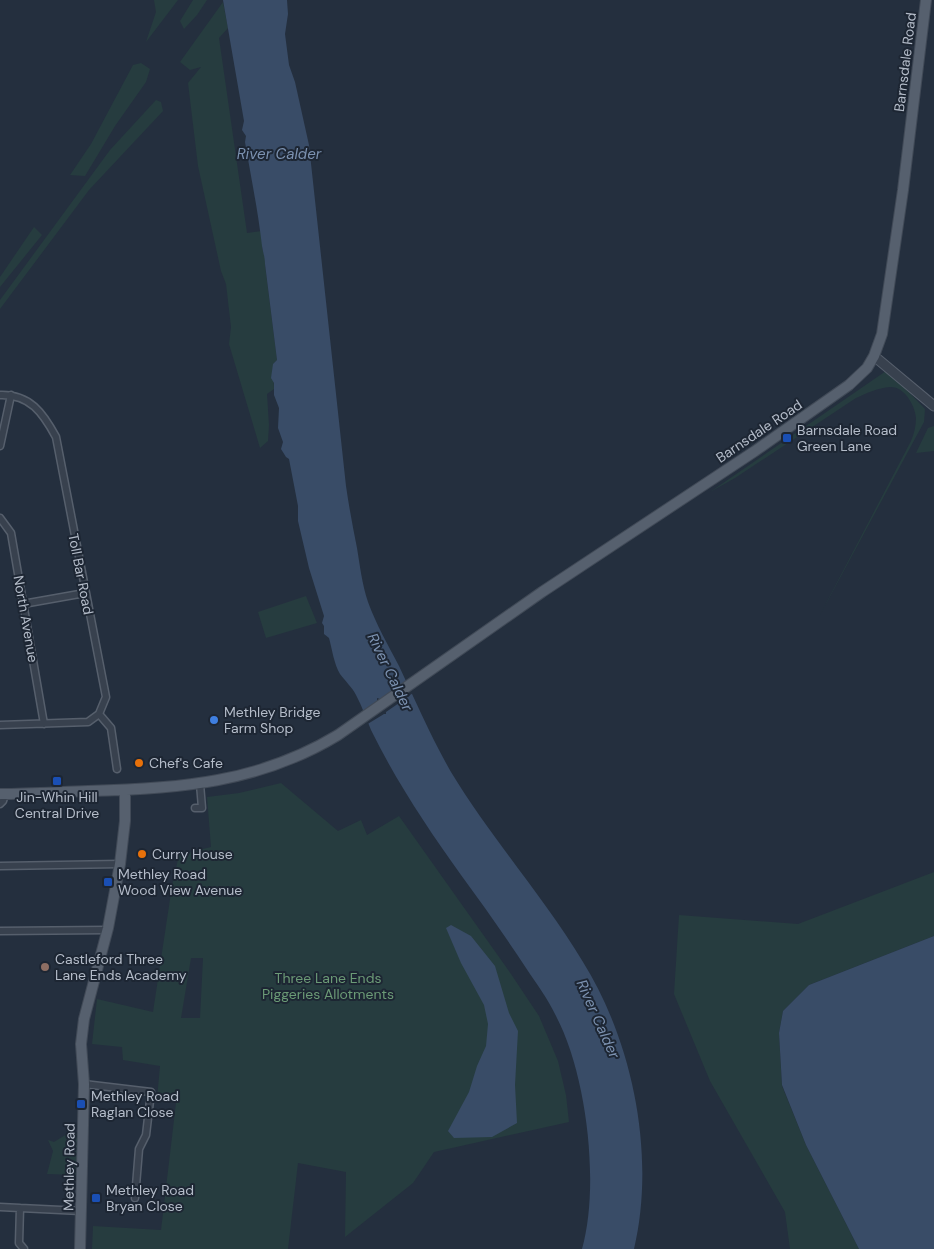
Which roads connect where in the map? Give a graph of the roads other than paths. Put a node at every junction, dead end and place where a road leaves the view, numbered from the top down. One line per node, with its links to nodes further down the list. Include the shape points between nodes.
1 (926, 0): 2 (main road, Barnsdale Road, via 885,320)
2 (874, 356): 5 (street); 14 (main road, Barnsdale Road, via 858,377 810,413 542,592 355,723 309,752 272,767)
3 (0, 395): 4 (street)
4 (10, 395): 6 (street); 8 (street, Toll Bar Road, via 30,402 46,419 56,437)
5 (934, 406)
6 (0, 446)
7 (0, 518): 9 (street, North Avenue, via 11,533)
8 (85, 593): 9 (street); 10 (street, Toll Bar Road, via 106,697)
9 (23, 604): 11 (street, North Avenue)
10 (99, 714): 11 (street, via 88,722); 13 (street, via 111,728)
11 (44, 724): 12 (street)
12 (0, 725)
13 (117, 769)
14 (200, 784): 15 (main road, Barnsdale Road); 18 (street, via 202,808)
15 (125, 790): 16 (main road, Barnsdale Road); 19 (main road, Methley Road)
16 (3, 794): 17 (street)
17 (0, 804)
18 (195, 808)
19 (120, 864): 20 (street); 21 (main road, Methley Road)
20 (0, 866)
21 (107, 930): 22 (street); 23 (main road, Methley Road, via 84,1019)
22 (0, 931)
23 (84, 1084): 24 (street, via 151,1092 146,1136 139,1149); 27 (main road, Methley Road)
24 (135, 1198)
25 (0, 1207): 26 (street)
26 (20, 1208): 27 (street); 28 (street, via 19,1243)
27 (82, 1210): 29 (main road, Methley Road)
28 (24, 1249)
29 (80, 1249)

